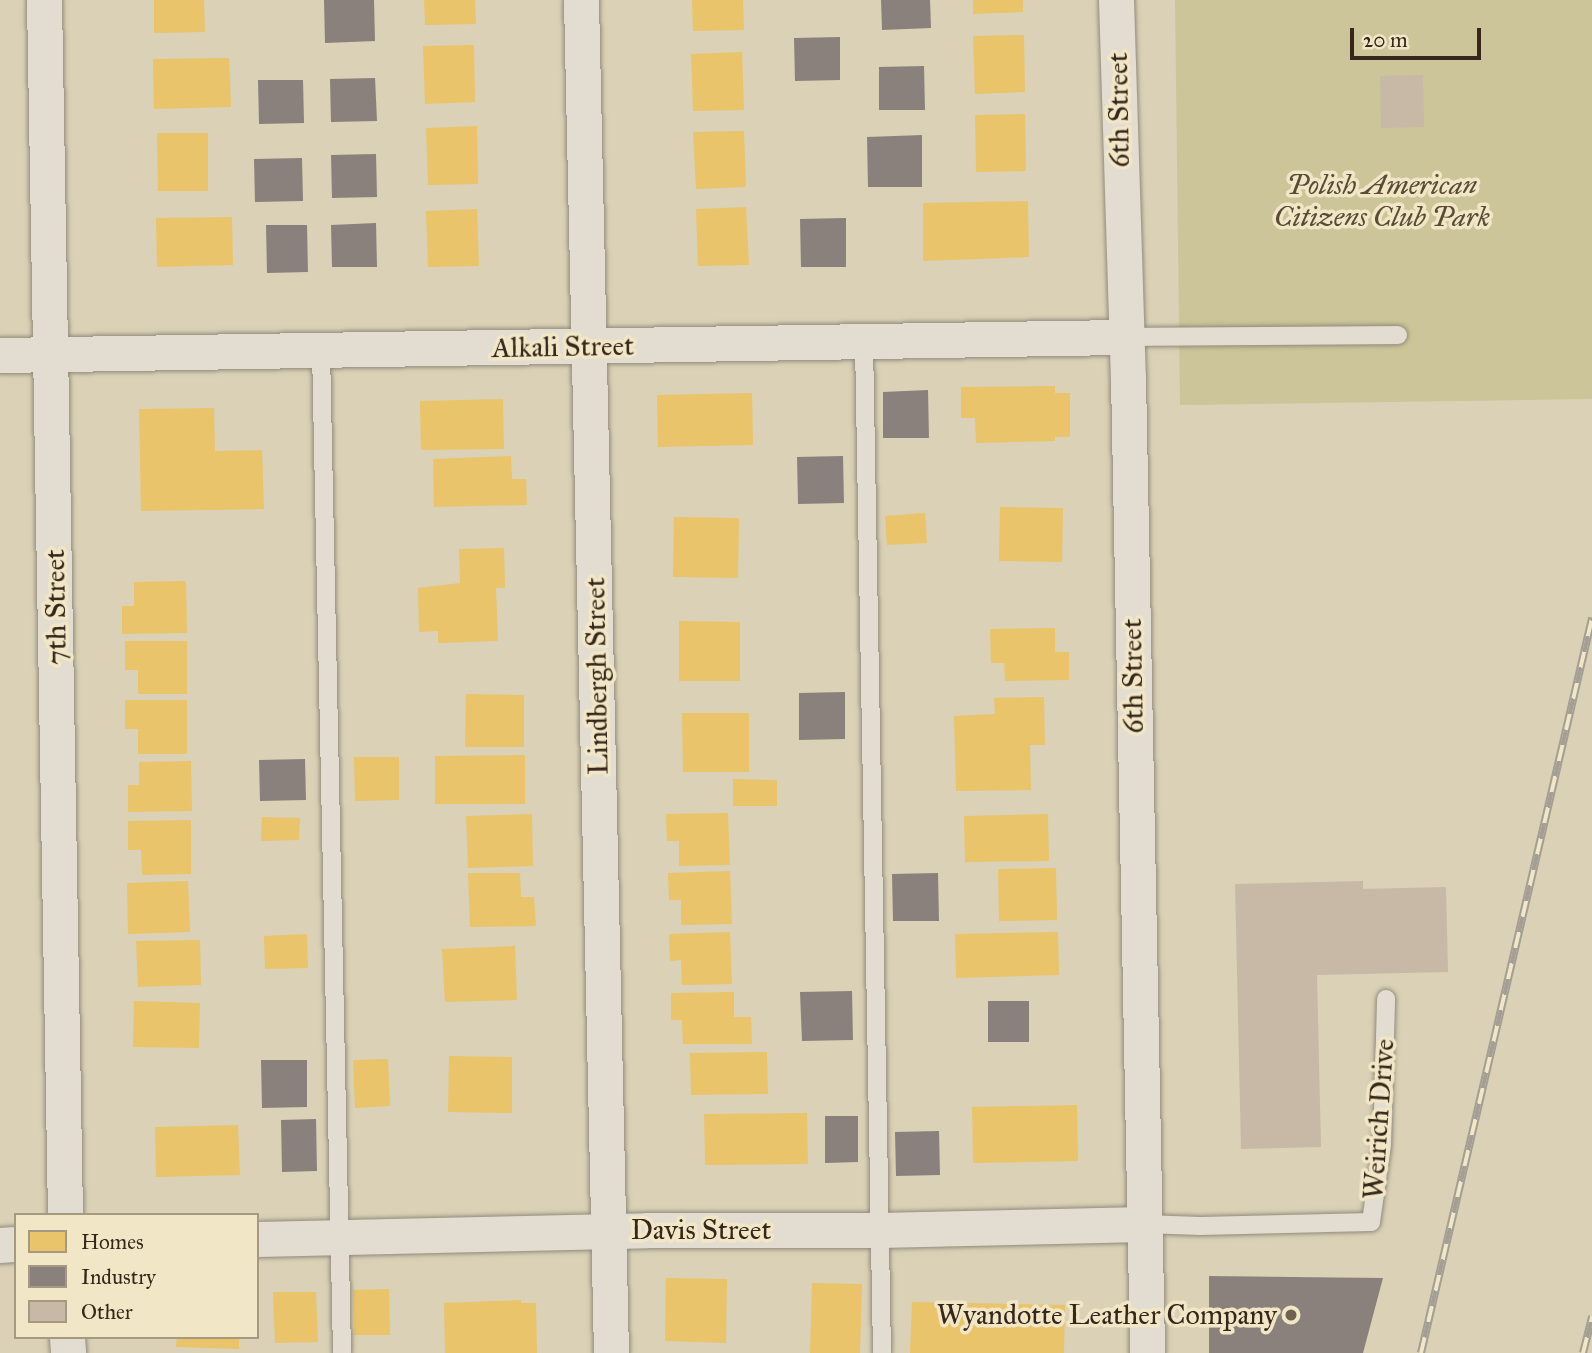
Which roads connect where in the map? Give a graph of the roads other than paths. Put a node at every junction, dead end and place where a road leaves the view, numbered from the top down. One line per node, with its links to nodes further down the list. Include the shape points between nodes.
1 (44, 0): 9 (street, 7th Street)
2 (581, 0): 7 (street, Lindbergh Street)
3 (1116, 0): 5 (street, 6th Street)
4 (1398, 335): 5 (lane)
5 (1126, 337): 6 (street, Alkali Street); 13 (street, 6th Street)
6 (864, 342): 7 (street, Alkali Street); 14 (lane)
7 (590, 346): 8 (street, Alkali Street); 15 (street, Lindbergh Street)
8 (321, 350): 9 (street, Alkali Street); 16 (lane)
9 (51, 353): 10 (street, Alkali Street); 12 (street, 7th Street)
10 (0, 355)
11 (1385, 999): 13 (lane, Weirich Drive, via 1382,1145 1371,1222)
12 (65, 1213)
13 (1144, 1224): 14 (street, Davis Street); 21 (street, 6th Street)
14 (879, 1230): 15 (street, Davis Street); 20 (lane)
15 (609, 1231): 16 (street, Davis Street); 19 (street, Lindbergh Street)
16 (341, 1238): 17 (street, Davis Street); 18 (lane)
17 (259, 1239)
18 (342, 1353)
19 (611, 1353)
20 (882, 1353)
21 (1147, 1353)

